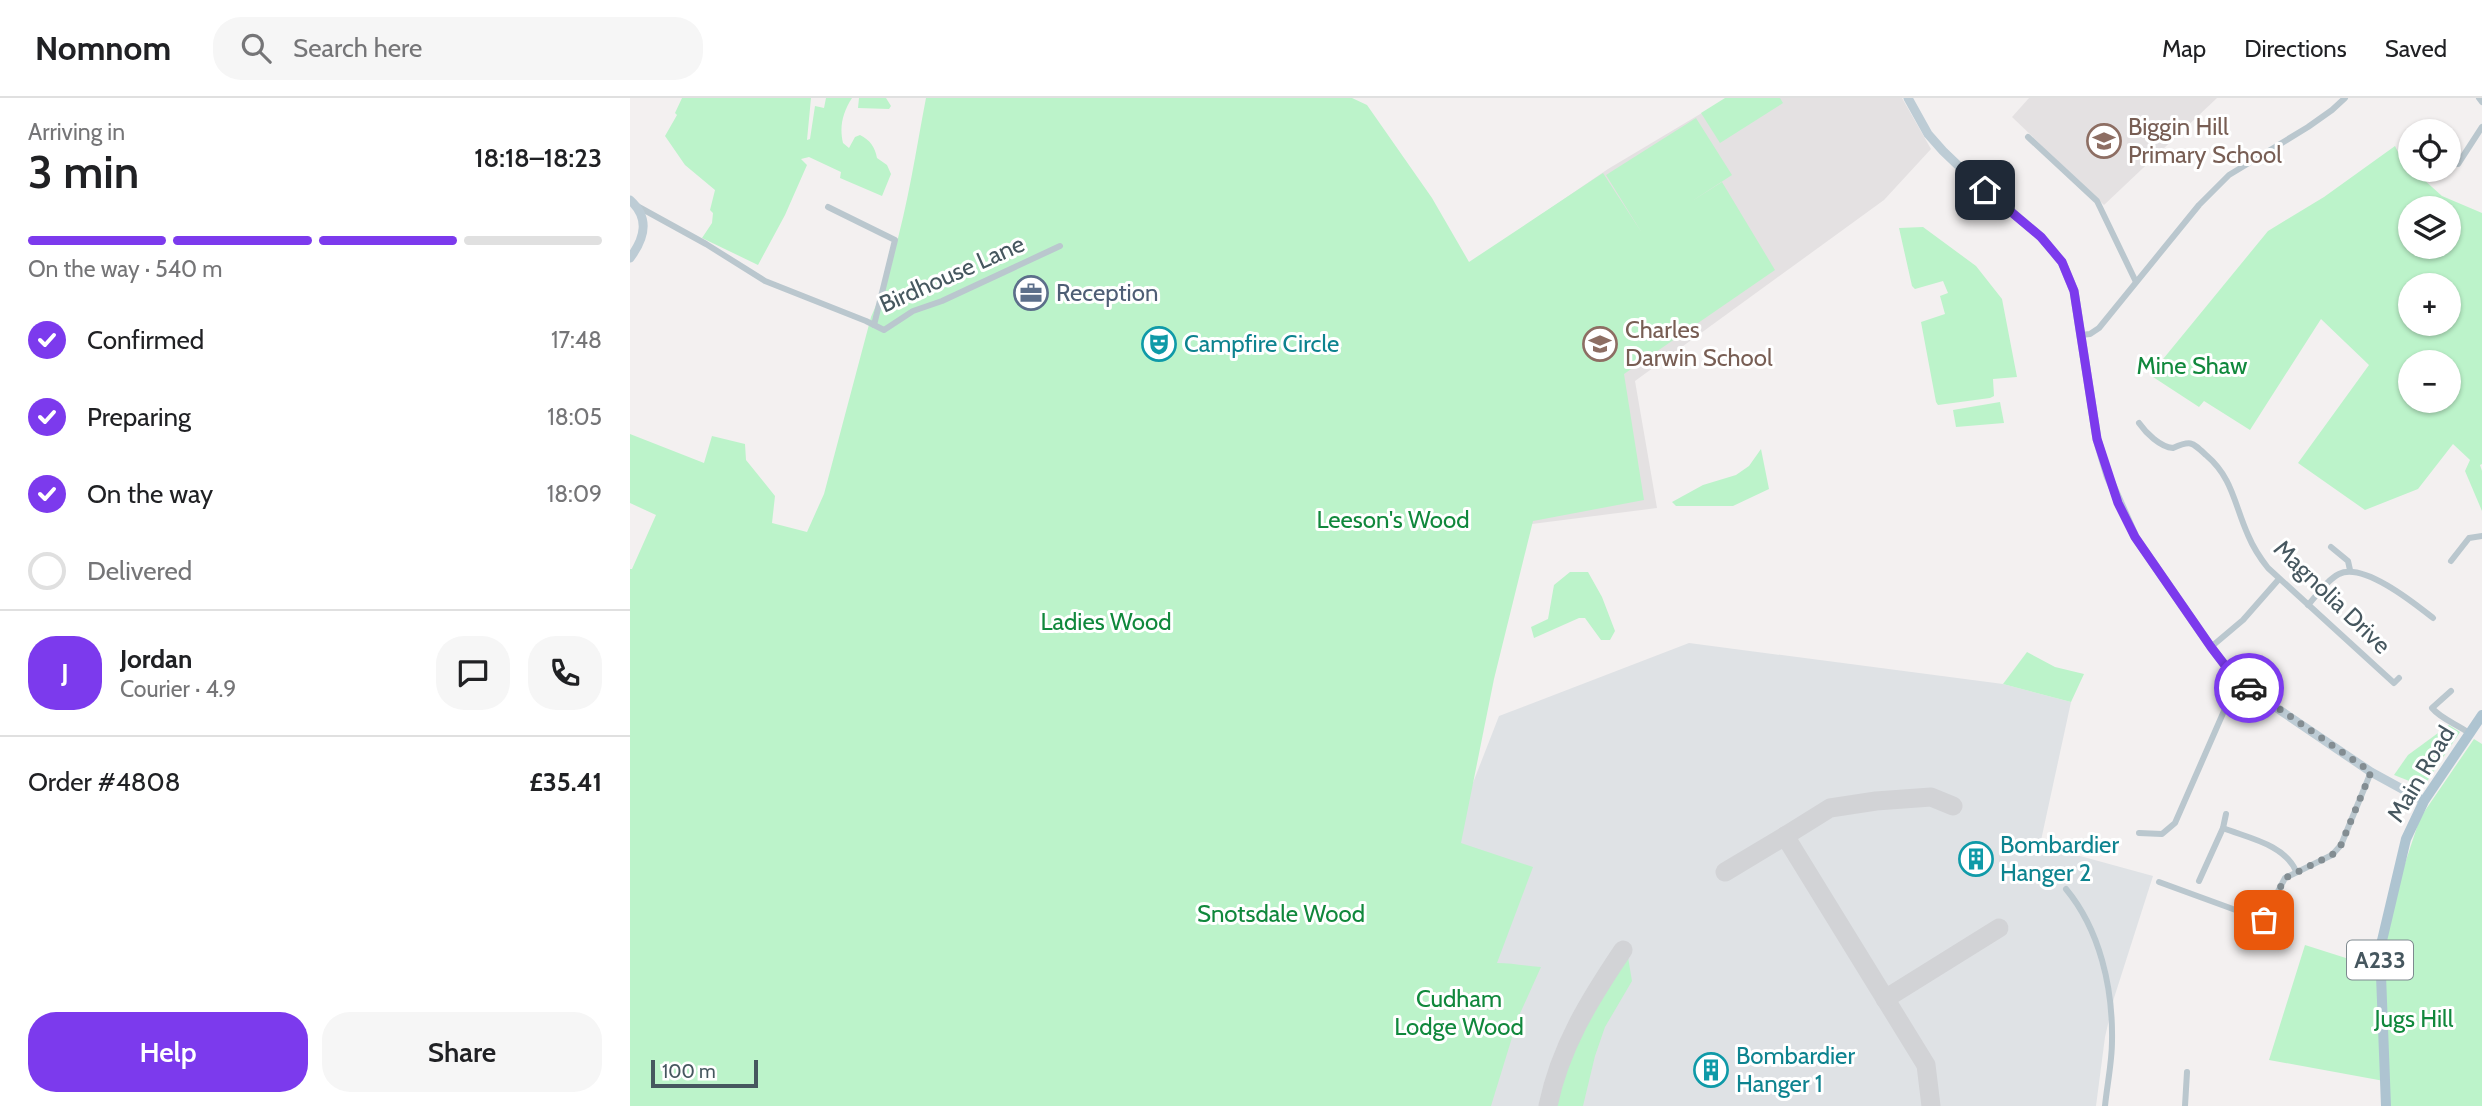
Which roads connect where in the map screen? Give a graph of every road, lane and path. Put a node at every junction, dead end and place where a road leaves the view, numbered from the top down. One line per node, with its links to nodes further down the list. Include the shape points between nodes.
1 (1908, 98): 12 (street, via 1928,135 1943,151 2041,237 2062,262 2074,291)
2 (2345, 98): 10 (street, via 2308,127 2229,175)
3 (2482, 127): 5 (street)
4 (2028, 137): 10 (street, via 2097,201)
5 (2461, 159)
6 (633, 202): 9 (street, via 644,220 644,232); 11 (street, Birdhouse Lane, via 765,281)
7 (828, 207): 11 (street, via 895,240)
8 (1058, 247): 11 (street, Birdhouse Lane, via 913,311 884,330)
9 (630, 258)
10 (2136, 282): 12 (street, via 2099,328)
11 (874, 325)
12 (2081, 335): 21 (street, via 2097,439 2118,503 2135,537)
13 (2139, 423): 18 (street, Magnolia Drive, via 2163,446 2193,443 2220,467 2257,553)
14 (2482, 536): 16 (street, via 2469,538)
15 (2331, 547): 17 (street, via 2348,561)
16 (2451, 561)
17 (2350, 570): 19 (street, via 2333,578); 20 (street, via 2386,586)
18 (2279, 579): 19 (street, Magnolia Drive); 21 (street, via 2243,620)
19 (2308, 605): 22 (street, Magnolia Drive, via 2394,683)
20 (2433, 618)
21 (2211, 647): 23 (street)
22 (2399, 678)
23 (2241, 682): 27 (street); 31 (street, via 2231,695 2175,823 2162,834)
24 (2451, 691): 26 (street, via 2432,708)
25 (2482, 715): 26 (main road, Main Road / A233)
26 (2469, 733): 28 (main road, Main Road / A233)
27 (2371, 772): 28 (street); 32 (street, via 2341,845 2332,855)
28 (2424, 801): 39 (main road, Main Road / A233, via 2406,839 2379,950)
29 (2227, 814): 30 (street)
30 (2223, 828): 32 (street, via 2278,850); 33 (street)
31 (2139, 833)
32 (2296, 871): 34 (street, via 2281,882 2263,920)
33 (2199, 881)
34 (2159, 882)
35 (2066, 889): 37 (street, via 2096,941 2110,998 2112,1042)
36 (2186, 1072): 38 (street)
37 (2105, 1106)
38 (2185, 1106)
39 (2386, 1106)

